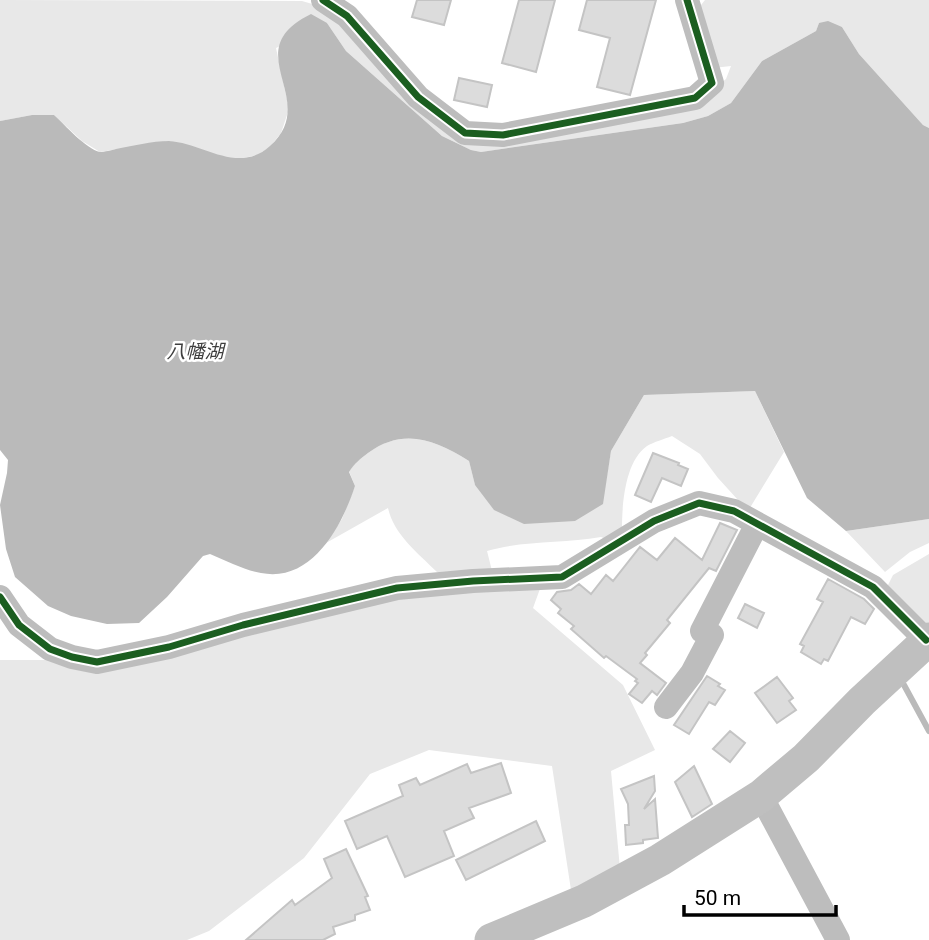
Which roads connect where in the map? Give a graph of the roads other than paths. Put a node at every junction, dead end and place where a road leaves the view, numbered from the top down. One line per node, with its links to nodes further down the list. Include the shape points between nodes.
1 (323, 0): 2 (street, via 347,16 418,97 465,133 503,135 695,98 712,83)
2 (687, 0)
3 (757, 524): 4 (street, via 734,511 699,503 654,521 562,577 397,588 97,662 50,649 19,625); 5 (street, via 873,587); 6 (street, via 702,631 712,635 692,673)
4 (0, 597)
5 (928, 640): 7 (main road)
6 (666, 707)
7 (761, 796): 8 (main road, via 595,895); 9 (street)
8 (491, 940)
9 (838, 940)

